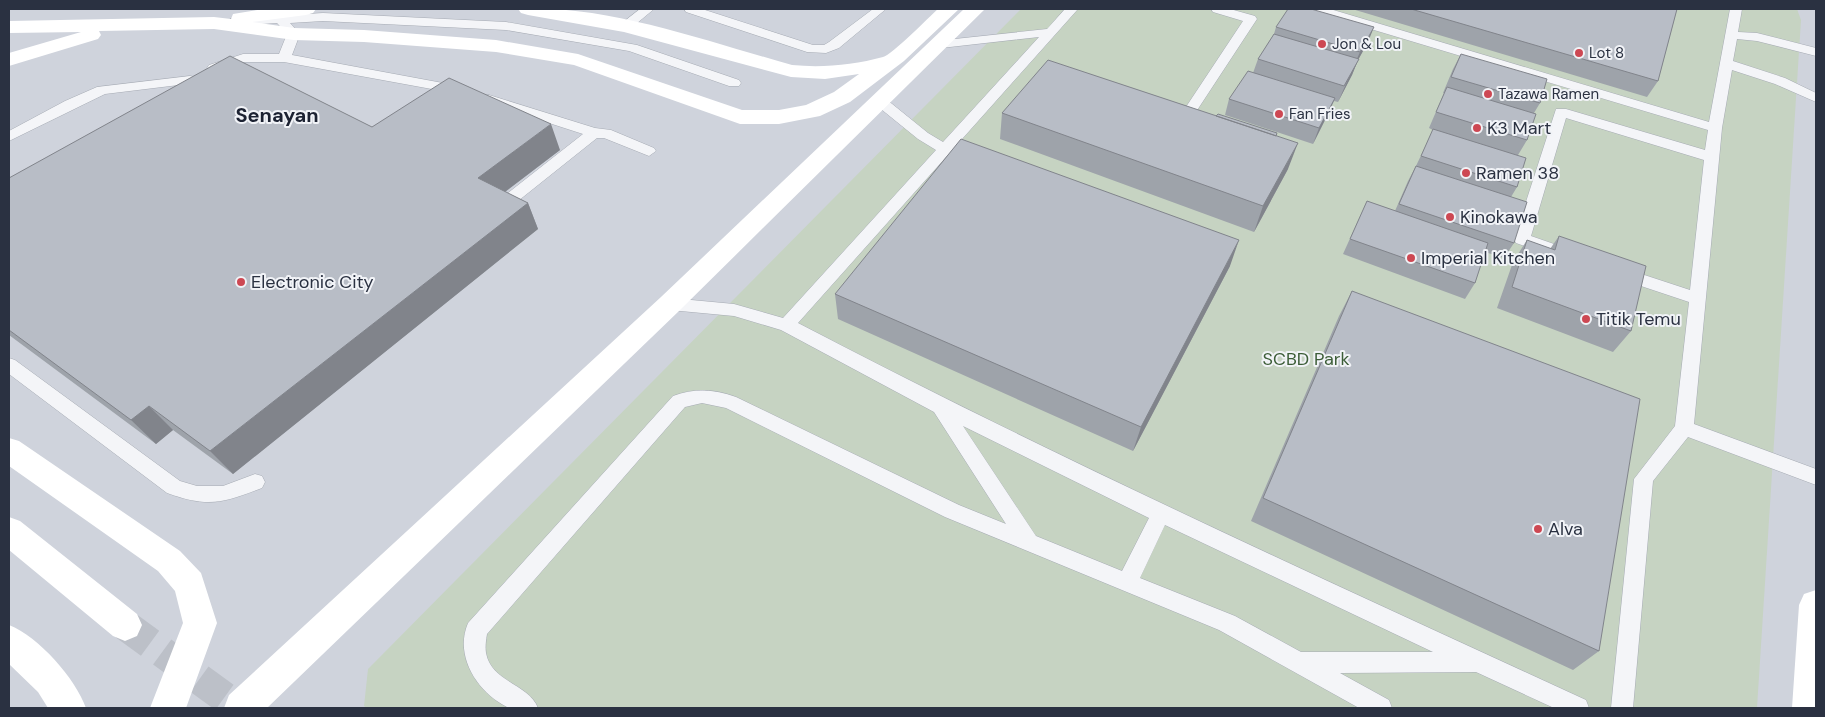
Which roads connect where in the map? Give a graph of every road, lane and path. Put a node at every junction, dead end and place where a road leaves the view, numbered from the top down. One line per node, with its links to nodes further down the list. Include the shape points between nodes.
1 (77, 9): 15 (main road)
2 (306, 9): 13 (main road)
3 (528, 9): 16 (main road)
4 (648, 9): 16 (lane)
5 (690, 9): 6 (lane, via 812,49 826,49)
6 (880, 9)
7 (949, 9): 22 (main road)
8 (976, 9): 20 (main road)
9 (1072, 9): 18 (lane)
10 (1217, 9): 33 (lane, via 1251,19 1185,118)
11 (1318, 9): 34 (lane)
12 (1736, 9): 19 (lane)
13 (281, 19): 14 (main road); 14 (main road); 22 (main road, via 364,36 496,46 578,60 740,118 779,117 812,111 842,97); 23 (lane); 29 (lane, via 323,17 506,26 632,48)
14 (214, 23): 15 (main road)
15 (132, 24): 17 (main road); 24 (main road)
16 (626, 26): 22 (main road, via 768,66 818,74 854,71)
17 (9, 28)
18 (1051, 32): 20 (lane); 25 (lane)
19 (1733, 34): 21 (lane); 26 (lane)
20 (941, 44): 32 (main road)
21 (1816, 52)
22 (897, 57)
23 (284, 58): 28 (lane, via 243,58 221,64); 35 (lane, via 474,94)
24 (9, 60)
25 (1022, 64): 27 (lane); 37 (lane)
26 (1728, 64): 30 (lane); 34 (lane)
27 (1040, 70)
28 (190, 80): 31 (lane); 36 (lane, via 102,90)
29 (734, 83)
30 (1816, 98)
31 (155, 100)
32 (881, 102): 37 (lane); 44 (main road)
33 (1158, 109)
34 (1715, 128): 39 (lane)
35 (594, 133): 38 (lane, via 597,140); 40 (lane)
36 (9, 137)
37 (946, 150): 45 (lane)
38 (644, 155)
39 (1712, 157): 41 (lane, via 1561,112 1522,240); 43 (lane)
40 (513, 197)
41 (1559, 252)
42 (1605, 268): 43 (lane)
43 (1698, 299): 48 (lane)
44 (670, 304): 45 (lane, via 734,310); 61 (main road)
45 (786, 325): 47 (lane)
46 (9, 365): 51 (lane, via 174,487 197,494 223,494)
47 (940, 406): 52 (lane); 54 (lane)
48 (1684, 428): 50 (lane); 68 (lane, via 1644,479)
49 (9, 450): 63 (main road, via 169,560 189,584 200,624)
50 (1816, 477)
51 (255, 482)
52 (1161, 514): 55 (lane); 59 (lane)
53 (9, 531): 57 (main road)
54 (1029, 543): 55 (lane); 65 (lane, via 952,511 730,402 702,396 679,401 476,630 475,655 487,679)
55 (1127, 582): 60 (lane, via 1227,623)
56 (1816, 605): 69 (main road)
57 (125, 625)
58 (9, 641): 62 (main road, via 50,680)
59 (1479, 662): 60 (lane); 67 (lane)
60 (1298, 663): 66 (lane)
61 (260, 696): 64 (main road)
62 (68, 708)
63 (168, 708)
64 (242, 708)
65 (527, 708)
66 (1381, 708)
67 (1578, 708)
68 (1622, 708)
69 (1810, 708)

